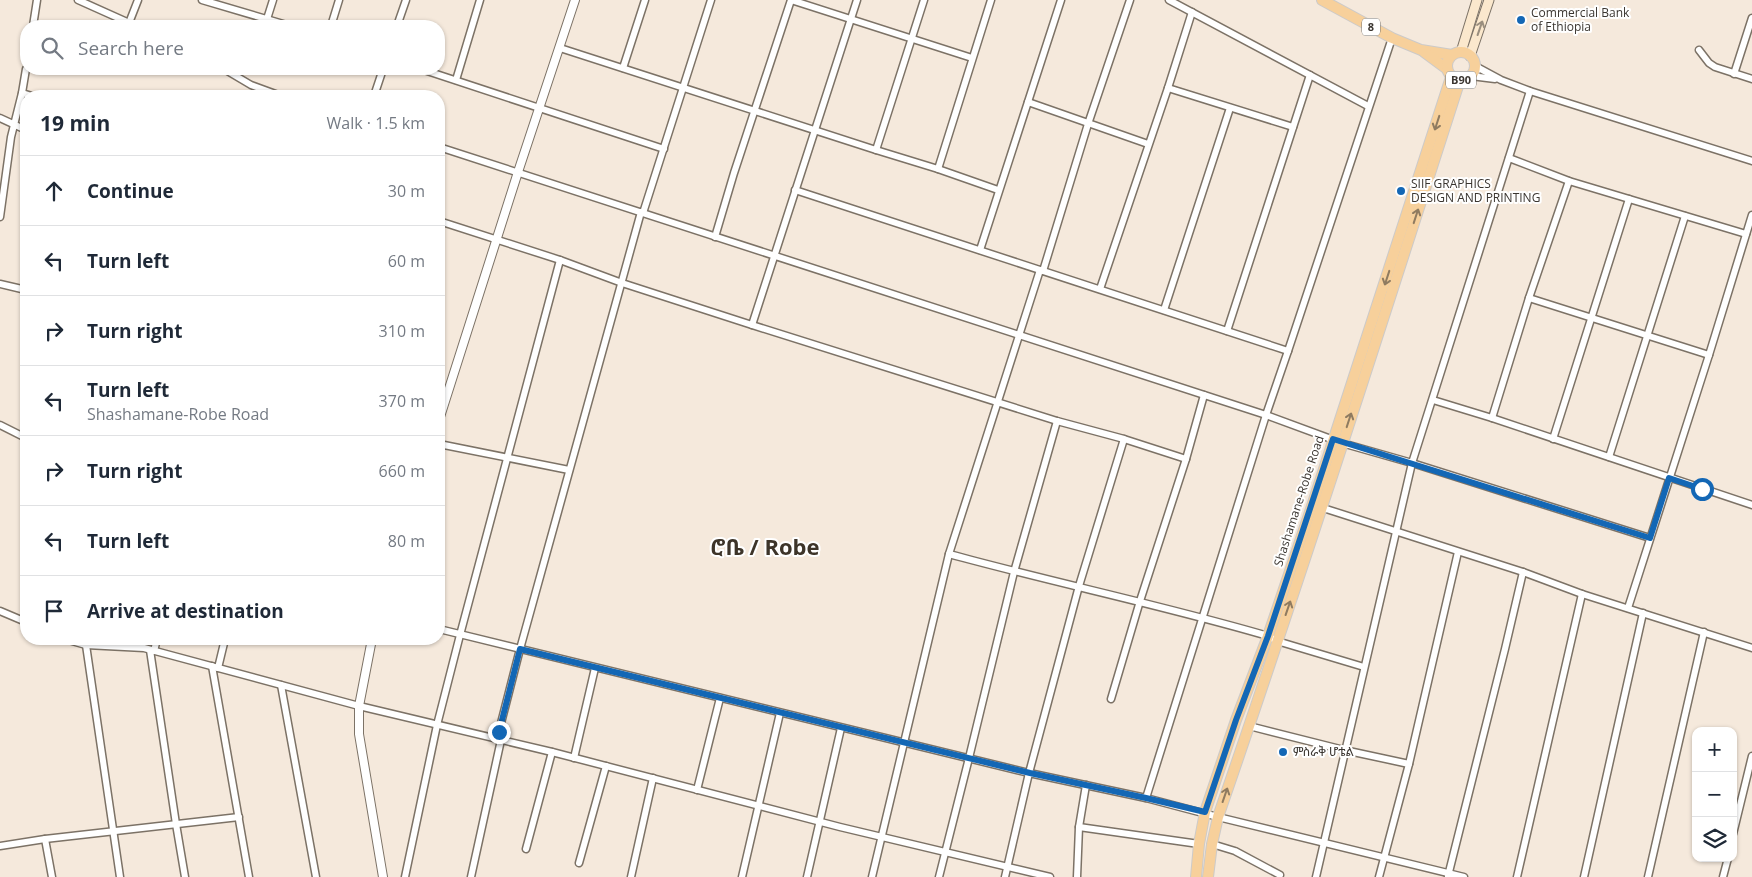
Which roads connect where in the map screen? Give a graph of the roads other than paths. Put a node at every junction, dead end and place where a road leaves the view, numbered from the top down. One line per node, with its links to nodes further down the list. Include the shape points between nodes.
1 (37, 0): 25 (street)
2 (78, 0): 26 (street)
3 (138, 0): 27 (street)
4 (204, 0): 24 (street)
5 (273, 0): 24 (street)
6 (339, 0): 29 (street)
7 (406, 0): 30 (street)
8 (480, 0): 49 (street)
9 (575, 0): 34 (street)
10 (645, 0): 39 (street)
11 (712, 0): 51 (street)
12 (791, 0): 31 (street); 62 (street)
13 (857, 0): 31 (street)
14 (924, 0): 33 (street)
15 (991, 0): 38 (street)
16 (1060, 0): 58 (street)
17 (1130, 0): 65 (street)
18 (1169, 0): 22 (street)
19 (1322, 0): 32 (main road, 8)
20 (1478, 0): 37 (main road)
21 (1489, 0): 37 (main road, one-way to 21)
22 (1192, 12): 45 (street); 52 (street)
23 (1752, 18): 40 (street)
24 (267, 19): 28 (street)
25 (34, 20)
26 (122, 20)
27 (130, 20)
28 (270, 20)
29 (333, 20)
30 (399, 20)
31 (850, 20): 33 (street); 68 (street)
32 (1392, 38): 35 (main road, 8); 59 (street)
33 (911, 40): 38 (street); 72 (street)
34 (560, 48): 39 (street); 60 (street)
35 (1421, 50): 37 (main road, 8); 46 (main road, 8)
36 (1698, 50): 40 (street, via 1709,63)
37 (1465, 57): 46 (main road, Shashamane-Robe Road / B90, via 1448,60); 47 (main road, B90); 50 (street)
38 (972, 58): 75 (street)
39 (623, 68): 51 (street)
40 (1734, 74): 48 (street)
41 (25, 75): 53 (street)
42 (234, 75): 54 (street)
43 (381, 75): 55 (street)
44 (440, 75): 49 (street)
45 (1310, 75): 59 (street); 67 (street)
46 (1453, 75): 47 (main road, B90); 117 (main road, Shashamane-Robe Road / B90)
47 (1470, 76): 50 (street)
48 (1752, 79)
49 (456, 80): 60 (street)
50 (1501, 80): 56 (street)
51 (684, 88): 62 (street); 71 (street)
52 (1168, 88): 61 (street); 69 (street)
53 (22, 90)
54 (265, 90)
55 (376, 90)
56 (1530, 91): 73 (street); 74 (street)
57 (20, 101): 64 (street)
58 (1028, 102): 65 (street); 79 (street)
59 (1368, 106): 104 (street)
60 (540, 108): 71 (street); 76 (street)
61 (1230, 108): 67 (street); 98 (street)
62 (754, 111): 68 (street); 87 (street)
63 (0, 118): 64 (street)
64 (14, 124): 66 (street); 84 (street)
65 (1088, 124): 69 (street); 92 (street)
66 (20, 127)
67 (1293, 127): 101 (street)
68 (814, 130): 72 (street); 78 (street)
69 (1148, 144): 96 (street)
70 (445, 149): 76 (street)
71 (664, 149): 81 (street)
72 (876, 150): 75 (street)
73 (1509, 158): 77 (street); 107 (street)
74 (1752, 161)
75 (938, 169): 79 (street)
76 (518, 172): 81 (street); 88 (street)
77 (1569, 180): 80 (street); 97 (street)
78 (794, 190): 89 (street); 90 (street)
79 (998, 190): 89 (street)
80 (1629, 198): 83 (street); 99 (street)
81 (642, 213): 87 (street); 93 (street)
82 (1752, 215): 86 (street)
83 (1685, 216): 86 (street); 103 (street)
84 (0, 217)
85 (445, 224): 88 (street)
86 (1746, 234): 105 (street)
87 (715, 237): 90 (street)
88 (496, 240): 91 (street); 108 (street)
89 (980, 250): 92 (street)
90 (774, 256): 100 (street); 102 (street)
91 (560, 260): 93 (street); 120 (street)
92 (1041, 270): 96 (street); 102 (street)
93 (622, 283): 100 (street); 123 (street)
94 (0, 284): 95 (street)
95 (20, 289)
96 (1100, 289): 98 (street)
97 (1529, 298): 99 (street); 111 (street)
98 (1164, 310): 101 (street)
99 (1591, 318): 103 (street); 116 (street)
100 (752, 325): 109 (street)
101 (1227, 331): 104 (street)
102 (1019, 335): 106 (street); 109 (street)
103 (1647, 337): 105 (street); 119 (street)
104 (1288, 351): 110 (street)
105 (1709, 356): 124 (street)
106 (1204, 395): 110 (street); 121 (street)
107 (1433, 400): 111 (street); 122 (street)
108 (445, 401)
109 (998, 402): 112 (street); 130 (street)
110 (1266, 415): 117 (street); 139 (street)
111 (1492, 418): 116 (street)
112 (1057, 421): 115 (street); 131 (street)
113 (0, 425): 114 (street)
114 (20, 435)
115 (1124, 439): 121 (street); 133 (street)
116 (1553, 439): 119 (street)
117 (1337, 441): 122 (street); 126 (main road, Shashamane-Robe Road / B90); 144 (main road, Shashamane-Robe Road / B90)
118 (445, 445): 120 (street)
119 (1609, 457): 124 (street)
120 (508, 458): 123 (street); 143 (street)
121 (1186, 459): 135 (street)
122 (1412, 463): 127 (street); 128 (street)
123 (569, 470): 150 (street)
124 (1669, 478): 125 (street); 128 (street)
125 (1752, 505)
126 (1322, 508): 127 (street); 144 (main road, Shashamane-Robe Road / B90, one-way to 126)
127 (1396, 532): 129 (street); 154 (street)
128 (1650, 538): 136 (street)
129 (1458, 552): 132 (street); 170 (street)
130 (950, 554): 131 (street); 164 (street)
131 (1014, 572): 133 (street); 169 (street)
132 (1523, 572): 134 (street); 200 (street)
133 (1079, 586): 135 (street); 173 (street)
134 (1582, 594): 136 (street); 222 (street)
135 (1140, 601): 139 (street); 157 (street)
136 (1628, 608): 138 (street)
137 (0, 611): 140 (street)
138 (1643, 613): 142 (street); 223 (street)
139 (1203, 617): 144 (street); 177 (street)
140 (20, 619)
141 (445, 631): 143 (street)
142 (1704, 632): 149 (street); 224 (street)
143 (460, 635): 150 (street); 160 (street)
144 (1273, 638): 154 (street); 161 (main road, Shashamane-Robe Road / B90); 179 (main road, Shashamane-Robe Road / B90, via 1236,720)
145 (86, 645): 151 (street); 186 (street)
146 (154, 645): 151 (street)
147 (223, 645): 152 (street)
148 (371, 645): 158 (street)
149 (1752, 648)
150 (520, 649): 153 (street); 163 (street, via 500,727)
151 (152, 650): 152 (street); 184 (street)
152 (215, 667): 155 (street); 180 (street)
153 (595, 668): 156 (street); 168 (street)
154 (1364, 668): 165 (street)
155 (281, 685): 158 (street); 205 (street)
156 (720, 698): 159 (street); 176 (street)
157 (1111, 699)
158 (359, 706): 160 (street); 206 (street, via 359,734)
159 (780, 713): 162 (street); 178 (street)
160 (437, 725): 163 (street); 207 (street)
161 (1249, 726): 165 (street); 181 (main road, Shashamane-Robe Road / B90, one-way to 161)
162 (841, 728): 164 (street); 183 (street)
163 (501, 740): 166 (street); 208 (street)
164 (905, 743): 169 (street); 187 (street)
165 (1344, 750): 170 (street); 189 (street)
166 (552, 752): 168 (street); 193 (street)
167 (1752, 756): 172 (street)
168 (574, 758): 171 (street)
169 (969, 758): 173 (street); 194 (street)
170 (1409, 764): 195 (street)
171 (606, 766): 174 (street); 197 (street)
172 (1750, 770): 182 (street)
173 (1030, 773): 175 (street); 198 (street)
174 (653, 778): 176 (street); 209 (street)
175 (1086, 785): 177 (street); 185 (street)
176 (697, 790): 178 (street)
177 (1146, 798): 179 (street)
178 (760, 806): 183 (street); 210 (street)
179 (1205, 812): 181 (street); 190 (main road, Shashamane-Robe Road / B90)
180 (239, 817): 184 (street); 204 (street)
181 (1218, 817): 189 (street); 191 (main road, Shashamane-Robe Road / B90)
182 (1737, 819)
183 (821, 822): 187 (street); 211 (street)
184 (176, 824): 186 (street); 203 (street)
185 (1079, 827): 190 (street); 216 (street)
186 (112, 832): 188 (street); 202 (street)
187 (882, 837): 194 (street); 212 (street)
188 (45, 839): 192 (street); 201 (street)
189 (1324, 842): 195 (street); 219 (street)
190 (1199, 844): 217 (main road, Shashamane-Robe Road / B90)
191 (1212, 844): 199 (street, via 1235,851); 218 (main road, Shashamane-Robe Road / B90)
192 (0, 846)
193 (526, 849)
194 (945, 852): 198 (street); 213 (street)
195 (1383, 857): 200 (street); 220 (street)
196 (1727, 862): 225 (street)
197 (579, 863)
198 (1008, 867): 214 (street); 215 (street)
199 (1280, 875)
200 (1448, 875): 221 (street)
201 (52, 877)
202 (120, 877)
203 (185, 877)
204 (250, 877)
205 (316, 877)
206 (384, 877)
207 (405, 877)
208 (471, 877)
209 (631, 877)
210 (742, 877)
211 (808, 877)
212 (872, 877)
213 (939, 877)
214 (1005, 877)
215 (1050, 877)
216 (1077, 877)
217 (1196, 877)
218 (1208, 877)
219 (1316, 877)
220 (1379, 877)
221 (1464, 877)
222 (1517, 877)
223 (1584, 877)
224 (1648, 877)
225 (1723, 877)

